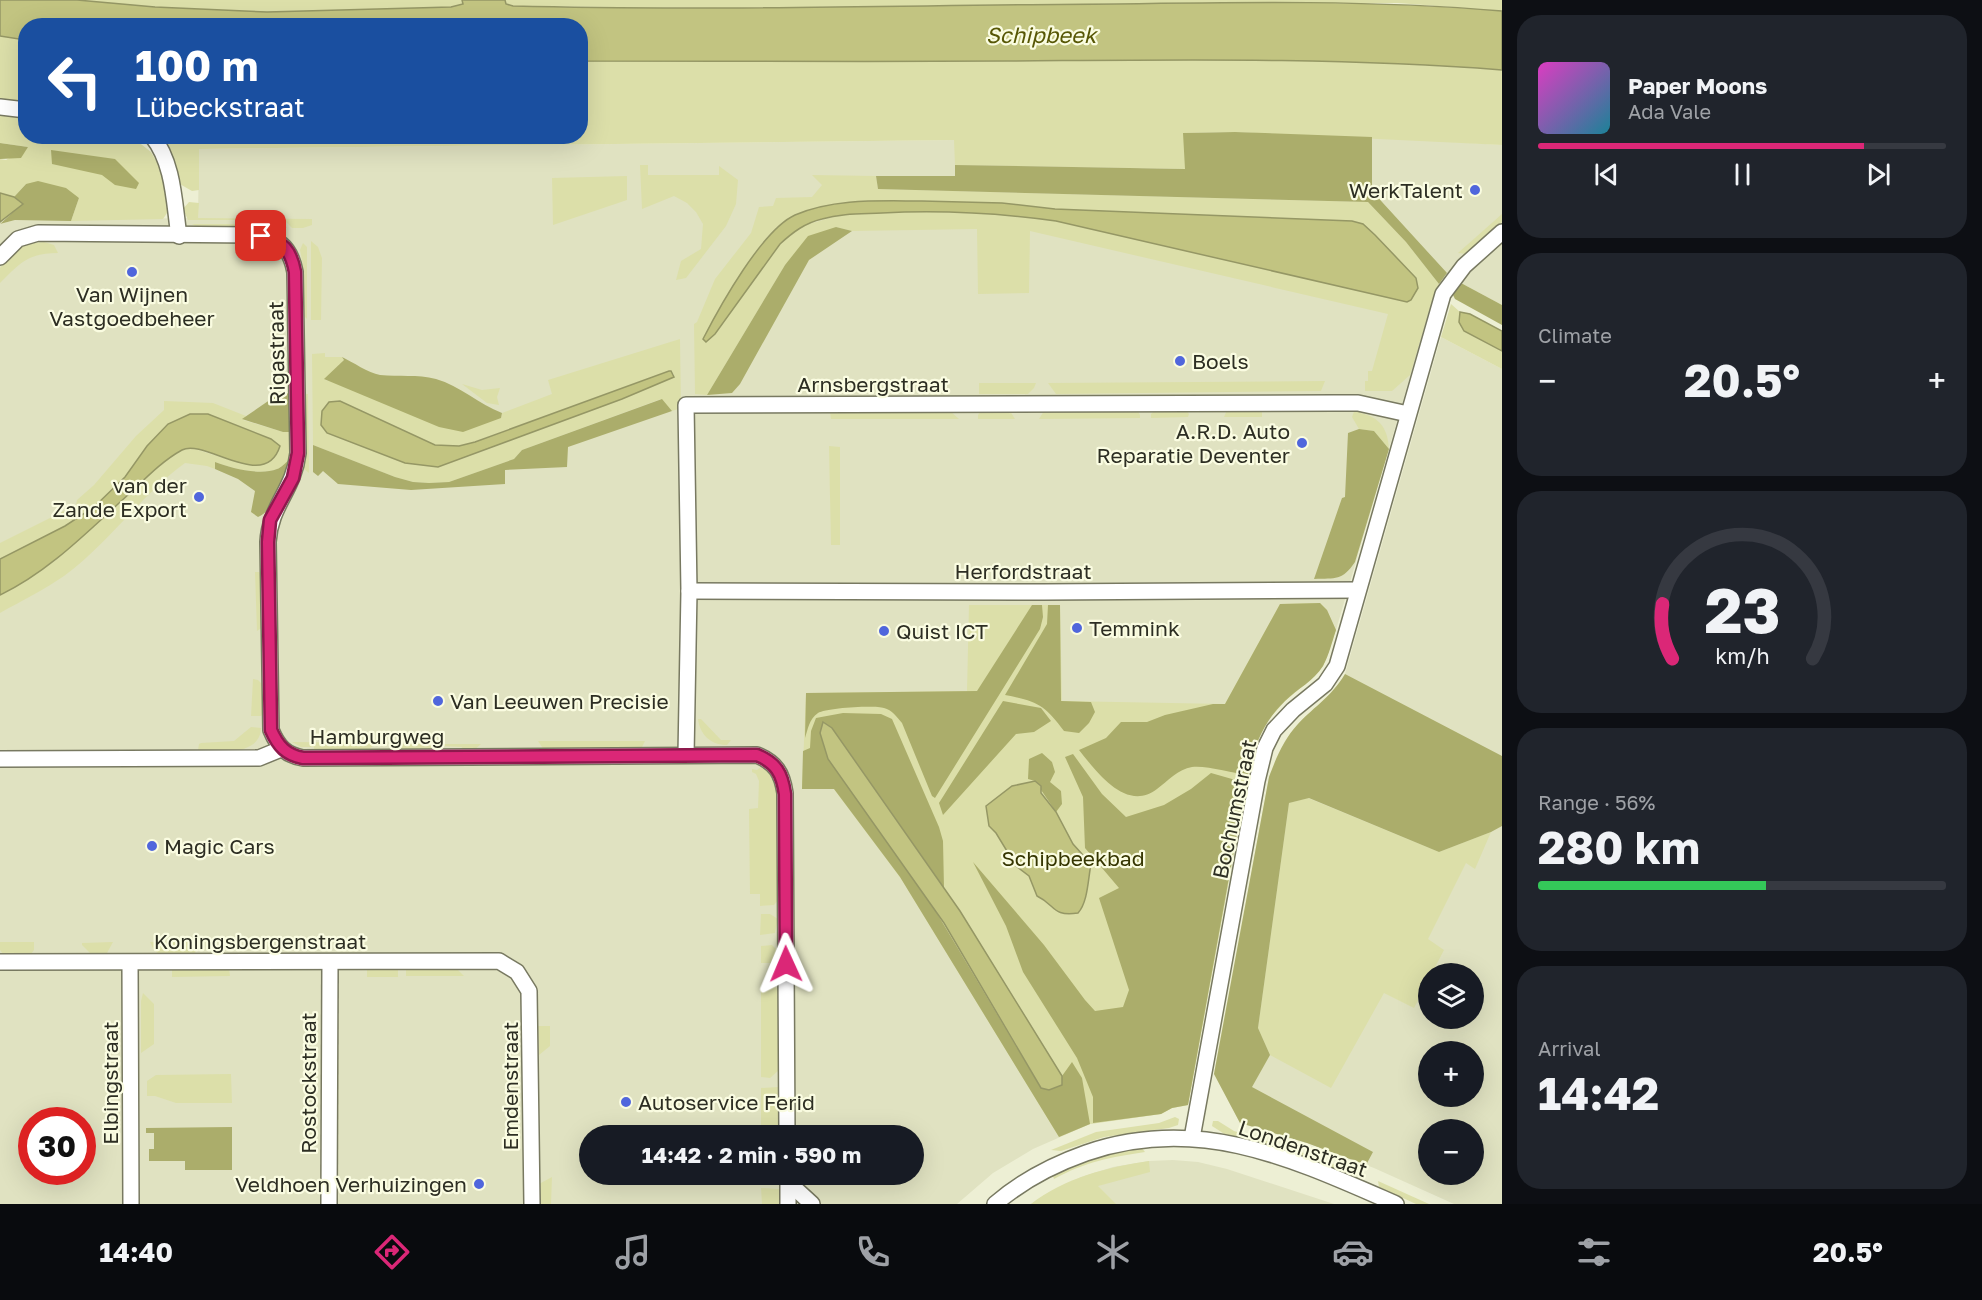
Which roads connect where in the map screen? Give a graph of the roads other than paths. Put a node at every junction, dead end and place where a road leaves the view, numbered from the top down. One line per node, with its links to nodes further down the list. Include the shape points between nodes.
1 (0, 107): 2 (street)
2 (18, 109)
3 (158, 144): 5 (street, via 167,163)
4 (1502, 232): 7 (street, Bochumstraat, via 1464,266 1443,294)
5 (179, 236): 6 (street, Rigastraat, via 38,233 18,239); 10 (street, Rigastraat, via 270,238 292,256 298,453 293,478 270,520 268,542 271,730)
6 (0, 257)
7 (1408, 414): 8 (street, Bochumstraat); 9 (street, Arnsbergstraat, via 1358,403 686,405)
8 (1358, 590): 9 (street, Herfordstraat); 18 (street, Bochumstraat, via 1337,666 1325,684 1282,720 1265,748)
9 (689, 591): 11 (street, Arnsbergstraat)
10 (281, 748): 11 (street, Hamburgweg, via 303,758); 12 (street, Hamburgweg, via 259,758)
11 (686, 755): 17 (street, Hamburgweg, via 757,755 769,760 783,779)
12 (0, 759)
13 (0, 962): 15 (street, Koningsbergenstraat)
14 (330, 962): 15 (street, Koningsbergenstraat); 16 (street, Koningsbergenstraat, via 499,961); 22 (street, Rostockstraat)
15 (130, 963): 21 (street, Elbingstraat)
16 (517, 972): 23 (street, Emdenstraat, via 530,991)
17 (787, 1125)
18 (1192, 1138): 26 (street, Londenstraat, via 1109,1145 1035,1175); 27 (street, Londenstraat, via 1266,1153)
19 (788, 1185): 24 (street)
20 (794, 1185): 25 (street)
21 (131, 1204)
22 (329, 1204)
23 (532, 1204)
24 (788, 1204)
25 (812, 1204)
26 (995, 1204)
27 (1396, 1204)

